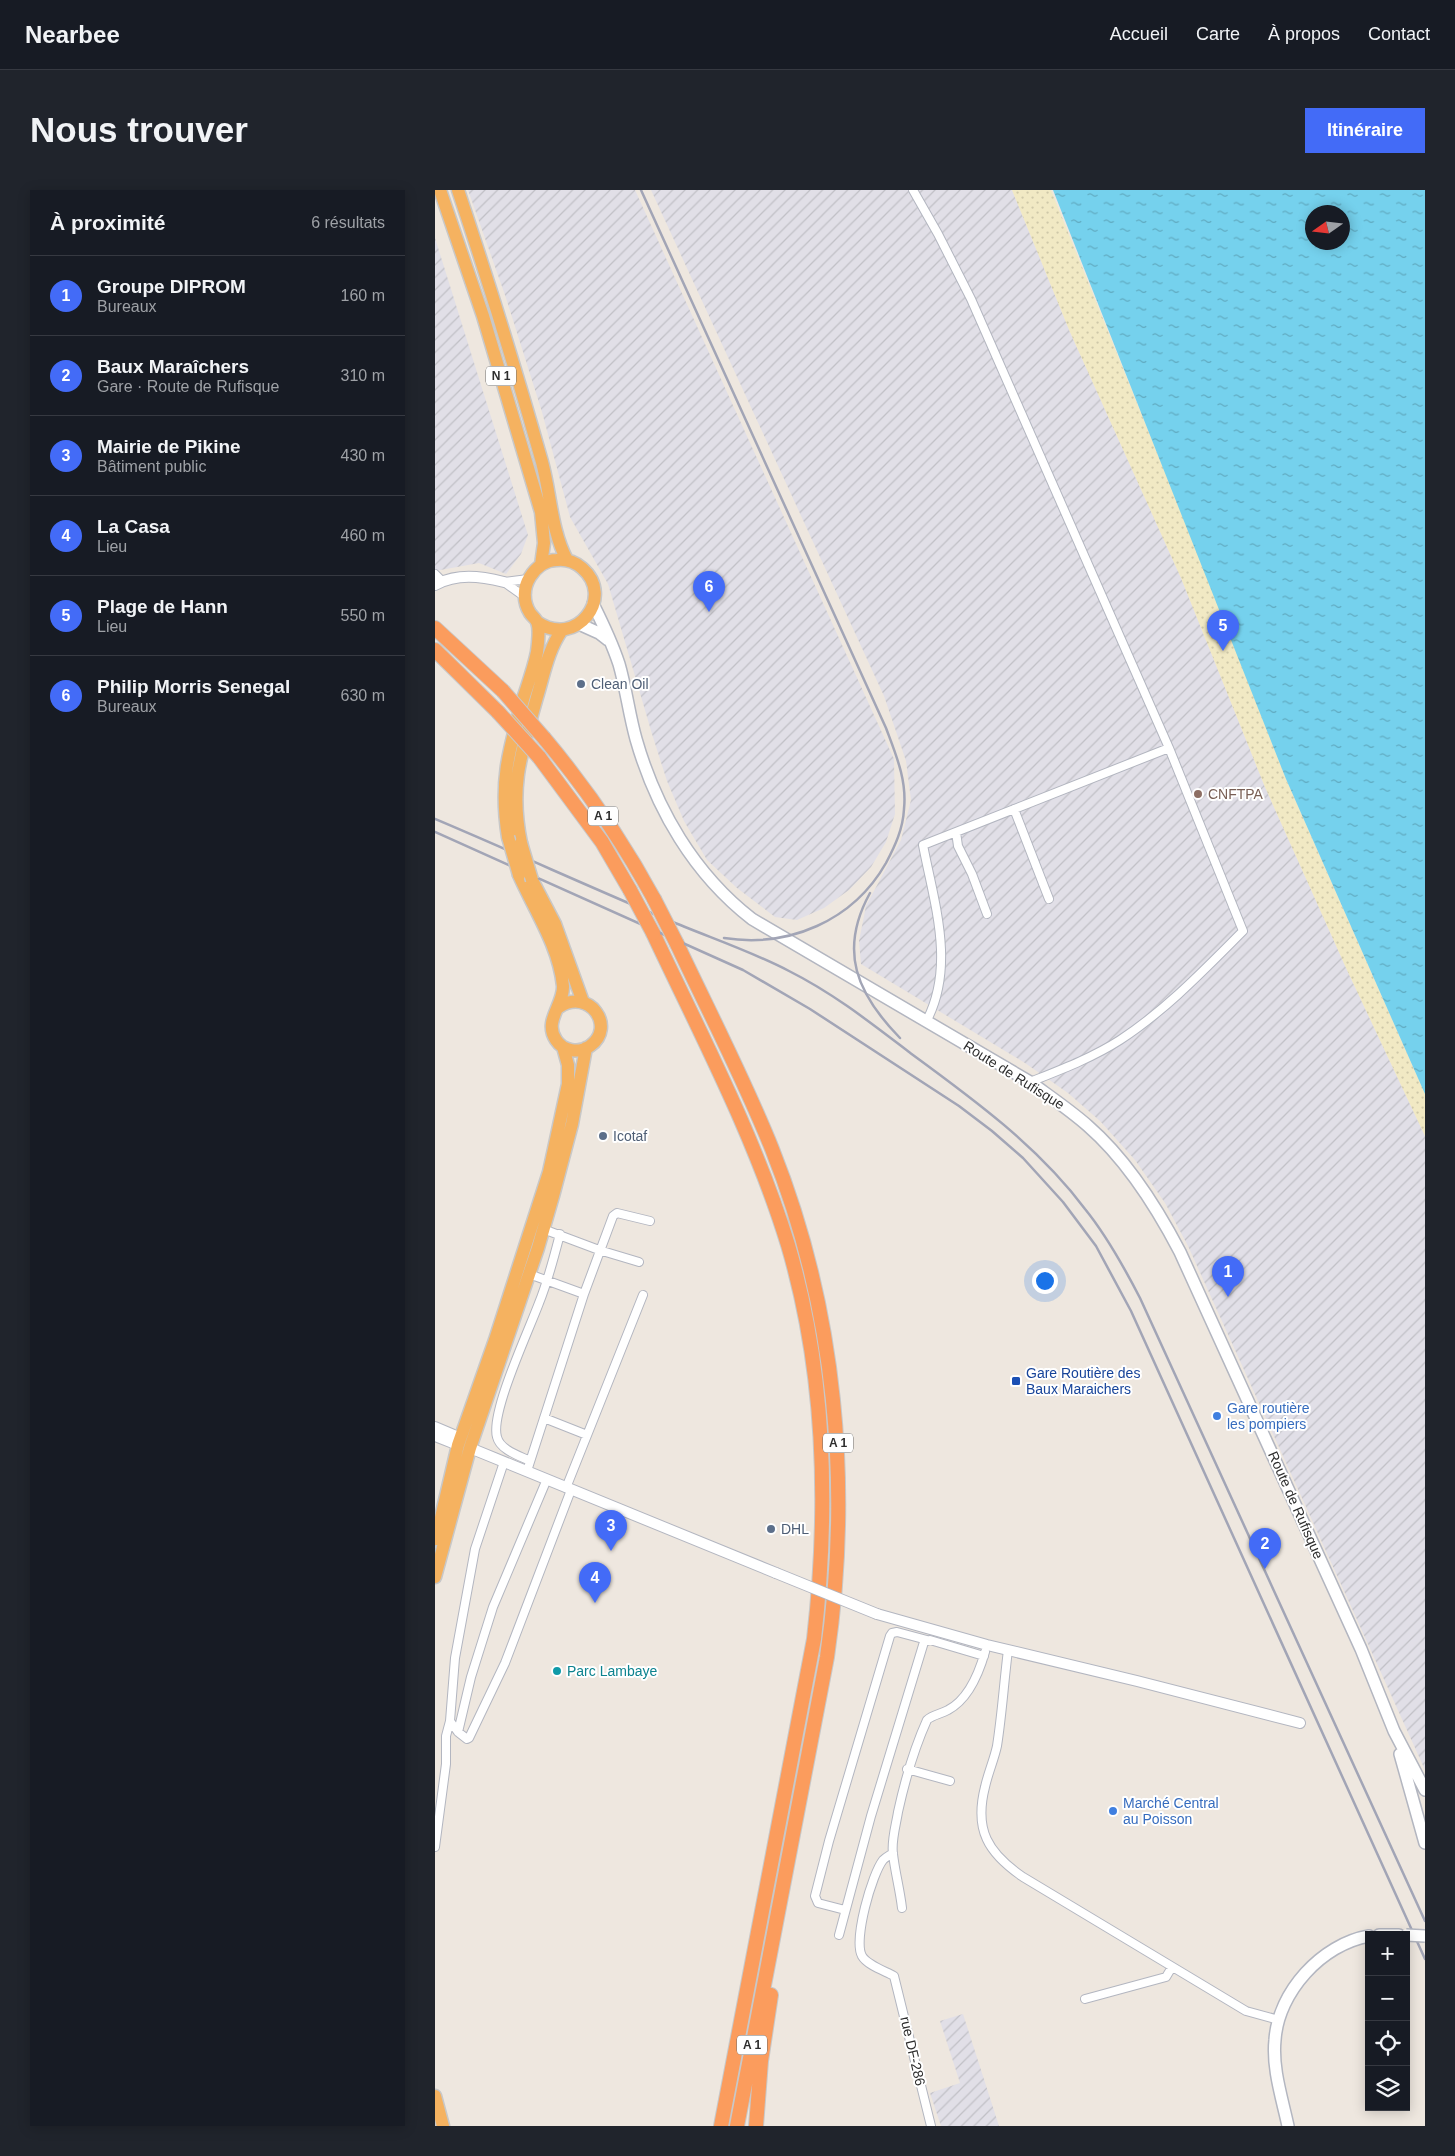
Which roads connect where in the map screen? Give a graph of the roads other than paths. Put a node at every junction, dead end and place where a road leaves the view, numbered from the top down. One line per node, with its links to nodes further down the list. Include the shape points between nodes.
1 (440, 190): 5 (highway, N 1, via 483,316 541,512 544,543)
2 (458, 190): 4 (highway, N 1, via 502,323 545,473 555,532)
3 (913, 190): 17 (street, via 971,299)
4 (567, 560): 5 (highway, via 553,560); 10 (highway, via 578,564 592,582)
5 (541, 565): 6 (highway)
6 (528, 579): 8 (street); 9 (highway)
7 (437, 580): 8 (street, via 471,576)
8 (504, 582): 9 (street)
9 (525, 598): 11 (highway)
10 (593, 604): 12 (highway, via 588,616); 15 (main road, Route de Rufisque)
11 (537, 622): 14 (highway, via 547,628); 23 (highway, bridge, via 537,652 505,772 504,788 508,837 519,875 558,964 563,987)
12 (579, 624): 14 (highway); 15 (main road)
13 (435, 628): 68 (highway, A 1, bridge, via 503,692 544,738 603,815 635,866 677,944 772,1149 811,1273 824,1331 837,1432 840,1493 835,1607)
14 (562, 630): 22 (highway, bridge, via 550,652 518,763 515,806 532,880 555,924)
15 (611, 643): 24 (main road, Route de Rufisque, via 635,738 656,795 700,870 734,905 752,918)
16 (435, 650): 73 (highway, A 1, bridge, via 539,757 602,842 630,890 753,1150 788,1245 799,1288 813,1364 822,1462 823,1540 814,1639)
17 (1169, 748): 18 (street); 27 (street, via 1243,930 1149,1020 1119,1041)
18 (1014, 809): 19 (street); 20 (street)
19 (955, 832): 21 (street); 24 (street, via 923,845 942,956 940,984)
20 (1049, 899)
21 (987, 914)
22 (583, 1002): 23 (highway, via 571,1001); 26 (highway, via 596,1011 601,1026 597,1040)
23 (559, 1007): 25 (highway, via 551,1023 552,1032)
24 (926, 1022): 27 (main road, Route de Rufisque)
25 (563, 1047): 26 (highway); 41 (highway, via 569,1084 549,1172)
26 (586, 1048): 29 (highway, via 571,1124)
27 (1030, 1082): 54 (main road, Route de Rufisque, via 1065,1107 1105,1143 1150,1199 1168,1229 1361,1649)
28 (651, 1221): 31 (street, via 615,1214)
29 (543, 1229): 30 (street); 33 (highway)
30 (561, 1234): 31 (street); 34 (street)
31 (599, 1250): 32 (street); 35 (street)
32 (639, 1262)
33 (529, 1274): 34 (street); 41 (highway)
34 (547, 1281): 35 (street); 43 (street, via 511,1373 496,1433 499,1442)
35 (584, 1294): 37 (street)
36 (643, 1295): 39 (street)
37 (544, 1418): 39 (street); 43 (street)
38 (435, 1427): 41 (street)
39 (587, 1435): 45 (street)
40 (435, 1436): 41 (street)
41 (463, 1444): 42 (street); 46 (highway); 47 (highway)
42 (504, 1462): 43 (street); 52 (street, via 471,1568 455,1658)
43 (528, 1466): 44 (street)
44 (547, 1480): 45 (street); 55 (street, via 493,1607)
45 (568, 1489): 49 (street, bridge, via 877,1614); 55 (street, via 505,1663 469,1738)
46 (435, 1541)
47 (435, 1577)
48 (927, 1640): 51 (street); 63 (street); 63 (street, via 897,1632 890,1636 815,1896 818,1903)
49 (987, 1645): 50 (street); 51 (street)
50 (1008, 1650): 53 (street); 69 (street, via 996,1747 980,1806 984,1836 1005,1864 1023,1878)
51 (984, 1656): 56 (street, via 964,1698 949,1710 927,1720)
52 (451, 1721): 55 (street); 60 (street, via 446,1736 446,1764)
53 (1300, 1723)
54 (1394, 1731): 58 (main road, Route de Rufisque); 59 (main road, Route de Rufisque)
55 (458, 1732)
56 (907, 1769): 57 (street); 61 (street)
57 (950, 1781)
58 (1425, 1790)
59 (1425, 1843)
60 (435, 1847)
61 (893, 1853): 62 (street); 79 (street, rue DF-286, via 879,1867 859,1934 859,1948 863,1959 894,1976)
62 (902, 1908)
63 (845, 1910): 64 (street)
64 (839, 1935)
65 (1410, 1935): 66 (main road, bridge)
66 (1425, 1936)
67 (1365, 1937): 71 (main road, via 1342,1945 1321,1958 1285,2003)
68 (769, 1965): 77 (highway, A 1); 78 (highway, via 772,1984)
69 (1171, 1967): 70 (street, via 1166,1977); 71 (street, via 1246,2011)
70 (1085, 1999)
71 (1279, 2020): 80 (main road, via 1275,2060)
72 (435, 2096): 74 (highway)
73 (724, 2105): 75 (highway); 76 (highway, A 1)
74 (443, 2126)
75 (712, 2126)
76 (721, 2126)
77 (737, 2126)
78 (756, 2126)
79 (931, 2126)
80 (1288, 2126)

